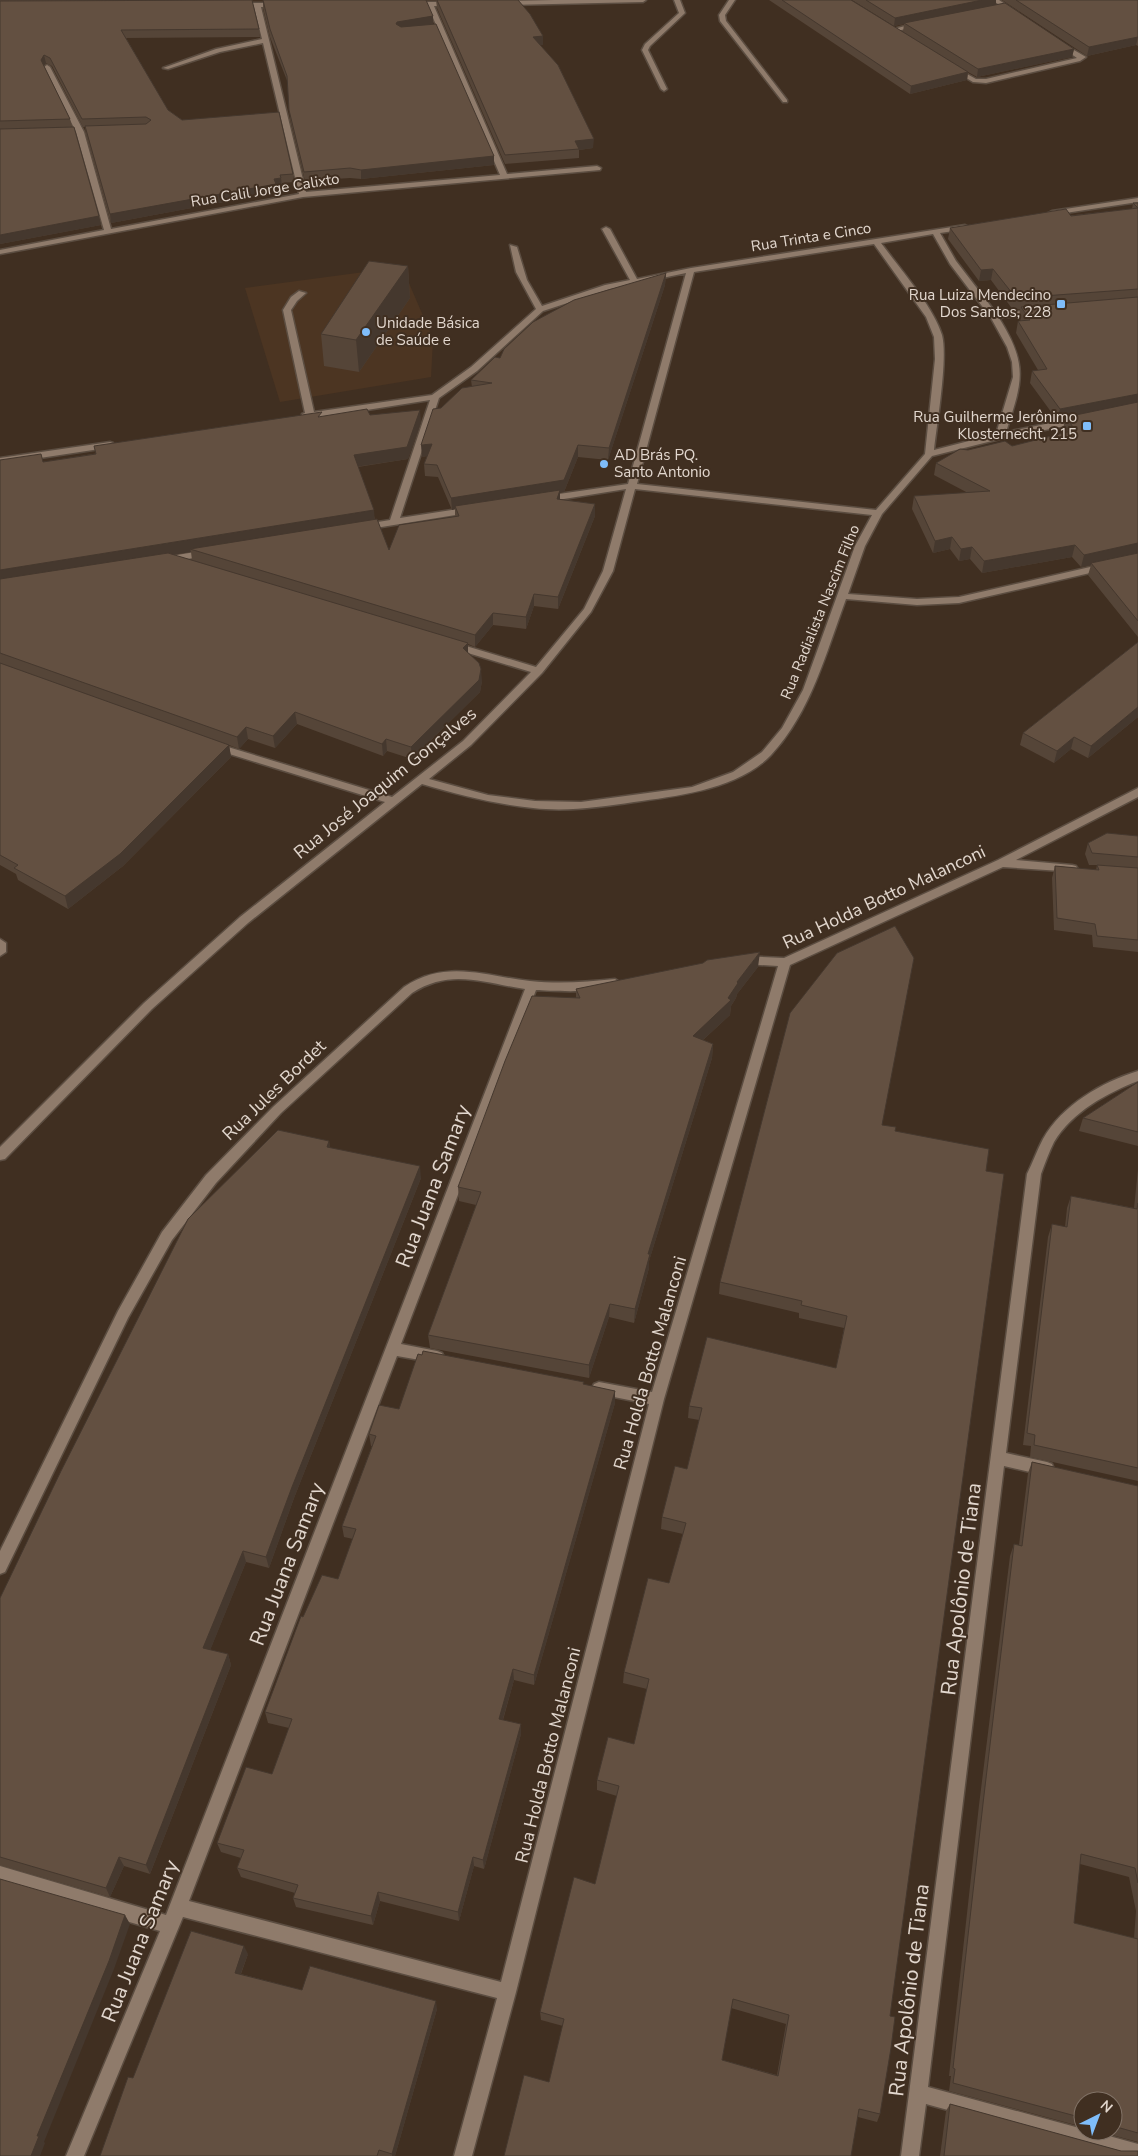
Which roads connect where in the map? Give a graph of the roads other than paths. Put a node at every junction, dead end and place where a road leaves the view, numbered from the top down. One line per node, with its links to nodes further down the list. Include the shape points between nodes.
1 (643, 0): 5 (street)
2 (677, 0): 27 (street, via 682,13 645,50)
3 (732, 0): 28 (street, via 722,15 723,21)
4 (995, 0): 13 (street)
5 (548, 1): 6 (street)
6 (499, 3)
7 (400, 4): 8 (street)
8 (430, 4): 9 (street); 18 (street)
9 (460, 4)
10 (227, 5): 11 (street)
11 (257, 5): 12 (street); 22 (street)
12 (285, 5)
13 (1006, 7): 14 (street); 15 (street)
14 (997, 9)
15 (1022, 18)
16 (926, 23): 20 (street)
17 (885, 25): 20 (street)
18 (441, 28): 19 (street); 33 (street)
19 (431, 29)
20 (893, 30): 21 (street)
21 (901, 35)
22 (266, 40): 26 (street, via 218,50); 34 (street)
23 (1054, 40): 24 (street, via 1083,57 986,81 970,79)
24 (946, 64)
25 (47, 67): 31 (street)
26 (166, 68)
27 (664, 89)
28 (785, 101)
29 (89, 131): 31 (street)
30 (70, 132): 31 (street)
31 (80, 132): 39 (street)
32 (597, 168): 33 (street, Rua Calil Jorge Calixto)
33 (505, 177): 34 (street, Rua Calil Jorge Calixto)
34 (303, 195): 39 (street, Rua Calil Jorge Calixto)
35 (1138, 200): 36 (street)
36 (1044, 214)
37 (978, 225): 40 (street, Rua Trinta e Cinco)
38 (606, 229): 45 (street)
39 (108, 231): 43 (street, Rua Calil Jorge Calixto)
40 (935, 232): 41 (street, Rua Trinta e Cinco); 49 (street)
41 (876, 242): 44 (street, Rua Trinta e Cinco); 56 (street, via 930,316 938,337 940,359)
42 (512, 247): 47 (street, via 518,271)
43 (0, 252)
44 (691, 270): 45 (street, Rua Trinta e Cinco); 58 (street, Rua José Joaquim Gonçalves)
45 (634, 281): 47 (street, Rua Trinta e Cinco)
46 (302, 293): 51 (street, via 287,310)
47 (540, 309): 50 (street, via 474,369)
48 (1041, 312): 49 (street)
49 (993, 316): 54 (street, via 1014,351 1017,375)
50 (435, 397): 51 (street); 62 (street)
51 (310, 416): 53 (street)
52 (1092, 417): 54 (street)
53 (291, 418)
54 (1000, 436): 56 (street)
55 (116, 444): 57 (street)
56 (929, 454): 61 (street, Rua Radialista Nascim Filho)
57 (0, 461)
58 (630, 486): 59 (street); 61 (street); 69 (street, Rua José Joaquim Gonçalves, via 608,570 588,610)
59 (532, 501)
60 (482, 509): 62 (street)
61 (878, 513): 67 (street, Rua Radialista Nascim Filho, via 860,546)
62 (394, 522): 63 (street)
63 (354, 529)
64 (217, 551): 66 (street, via 163,560)
65 (1138, 559): 67 (street, via 959,600 916,602)
66 (196, 568)
67 (842, 596): 71 (street, Rua Radialista Nascim Filho, via 808,690 786,730 766,754 737,774 694,790 581,806 488,799)
68 (443, 643): 69 (street)
69 (538, 671): 71 (street, Rua José Joaquim Gonçalves, via 467,744)
70 (207, 743): 73 (street)
71 (420, 780): 73 (street, Rua José Joaquim Gonçalves)
72 (1138, 792): 74 (street, Rua Holda Botto Malanconi)
73 (393, 801): 83 (street, Rua José Joaquim Gonçalves, via 244,920 155,1000)
74 (1002, 863): 75 (street); 79 (street, Rua Holda Botto Malanconi)
75 (1080, 870)
76 (0, 943): 77 (street)
77 (0, 952)
78 (726, 962): 79 (street, via 757,959)
79 (785, 962): 87 (street, Rua Holda Botto Malanconi)
80 (628, 981): 81 (street, Rua Jules Bordet, via 600,985)
81 (532, 985): 84 (street, Rua Juana Samary); 90 (street, Rua Jules Bordet, via 466,976 424,980 408,990 276,1110 211,1179 167,1236 123,1315)
82 (1138, 1076): 88 (street, Rua Apolônio de Tiana, via 1116,1084 1071,1114 1049,1140 1034,1174)
83 (0, 1155)
84 (393, 1349): 85 (street); 92 (street, Rua Juana Samary)
85 (452, 1360)
86 (588, 1386): 87 (street)
87 (657, 1399): 94 (street, Rua Holda Botto Malanconi)
88 (998, 1458): 89 (street); 95 (street, Rua Apolônio de Tiana)
89 (1064, 1473)
90 (0, 1567)
91 (0, 1876): 93 (street)
92 (178, 1906): 93 (street, Rua Juana Samary); 94 (street)
93 (170, 1925): 97 (street, Rua Juana Samary)
94 (507, 1992): 98 (street, Rua Holda Botto Malanconi)
95 (918, 2093): 96 (street); 99 (street, Rua Apolônio de Tiana)
96 (1138, 2153)
97 (75, 2156)
98 (463, 2156)
99 (910, 2156)

